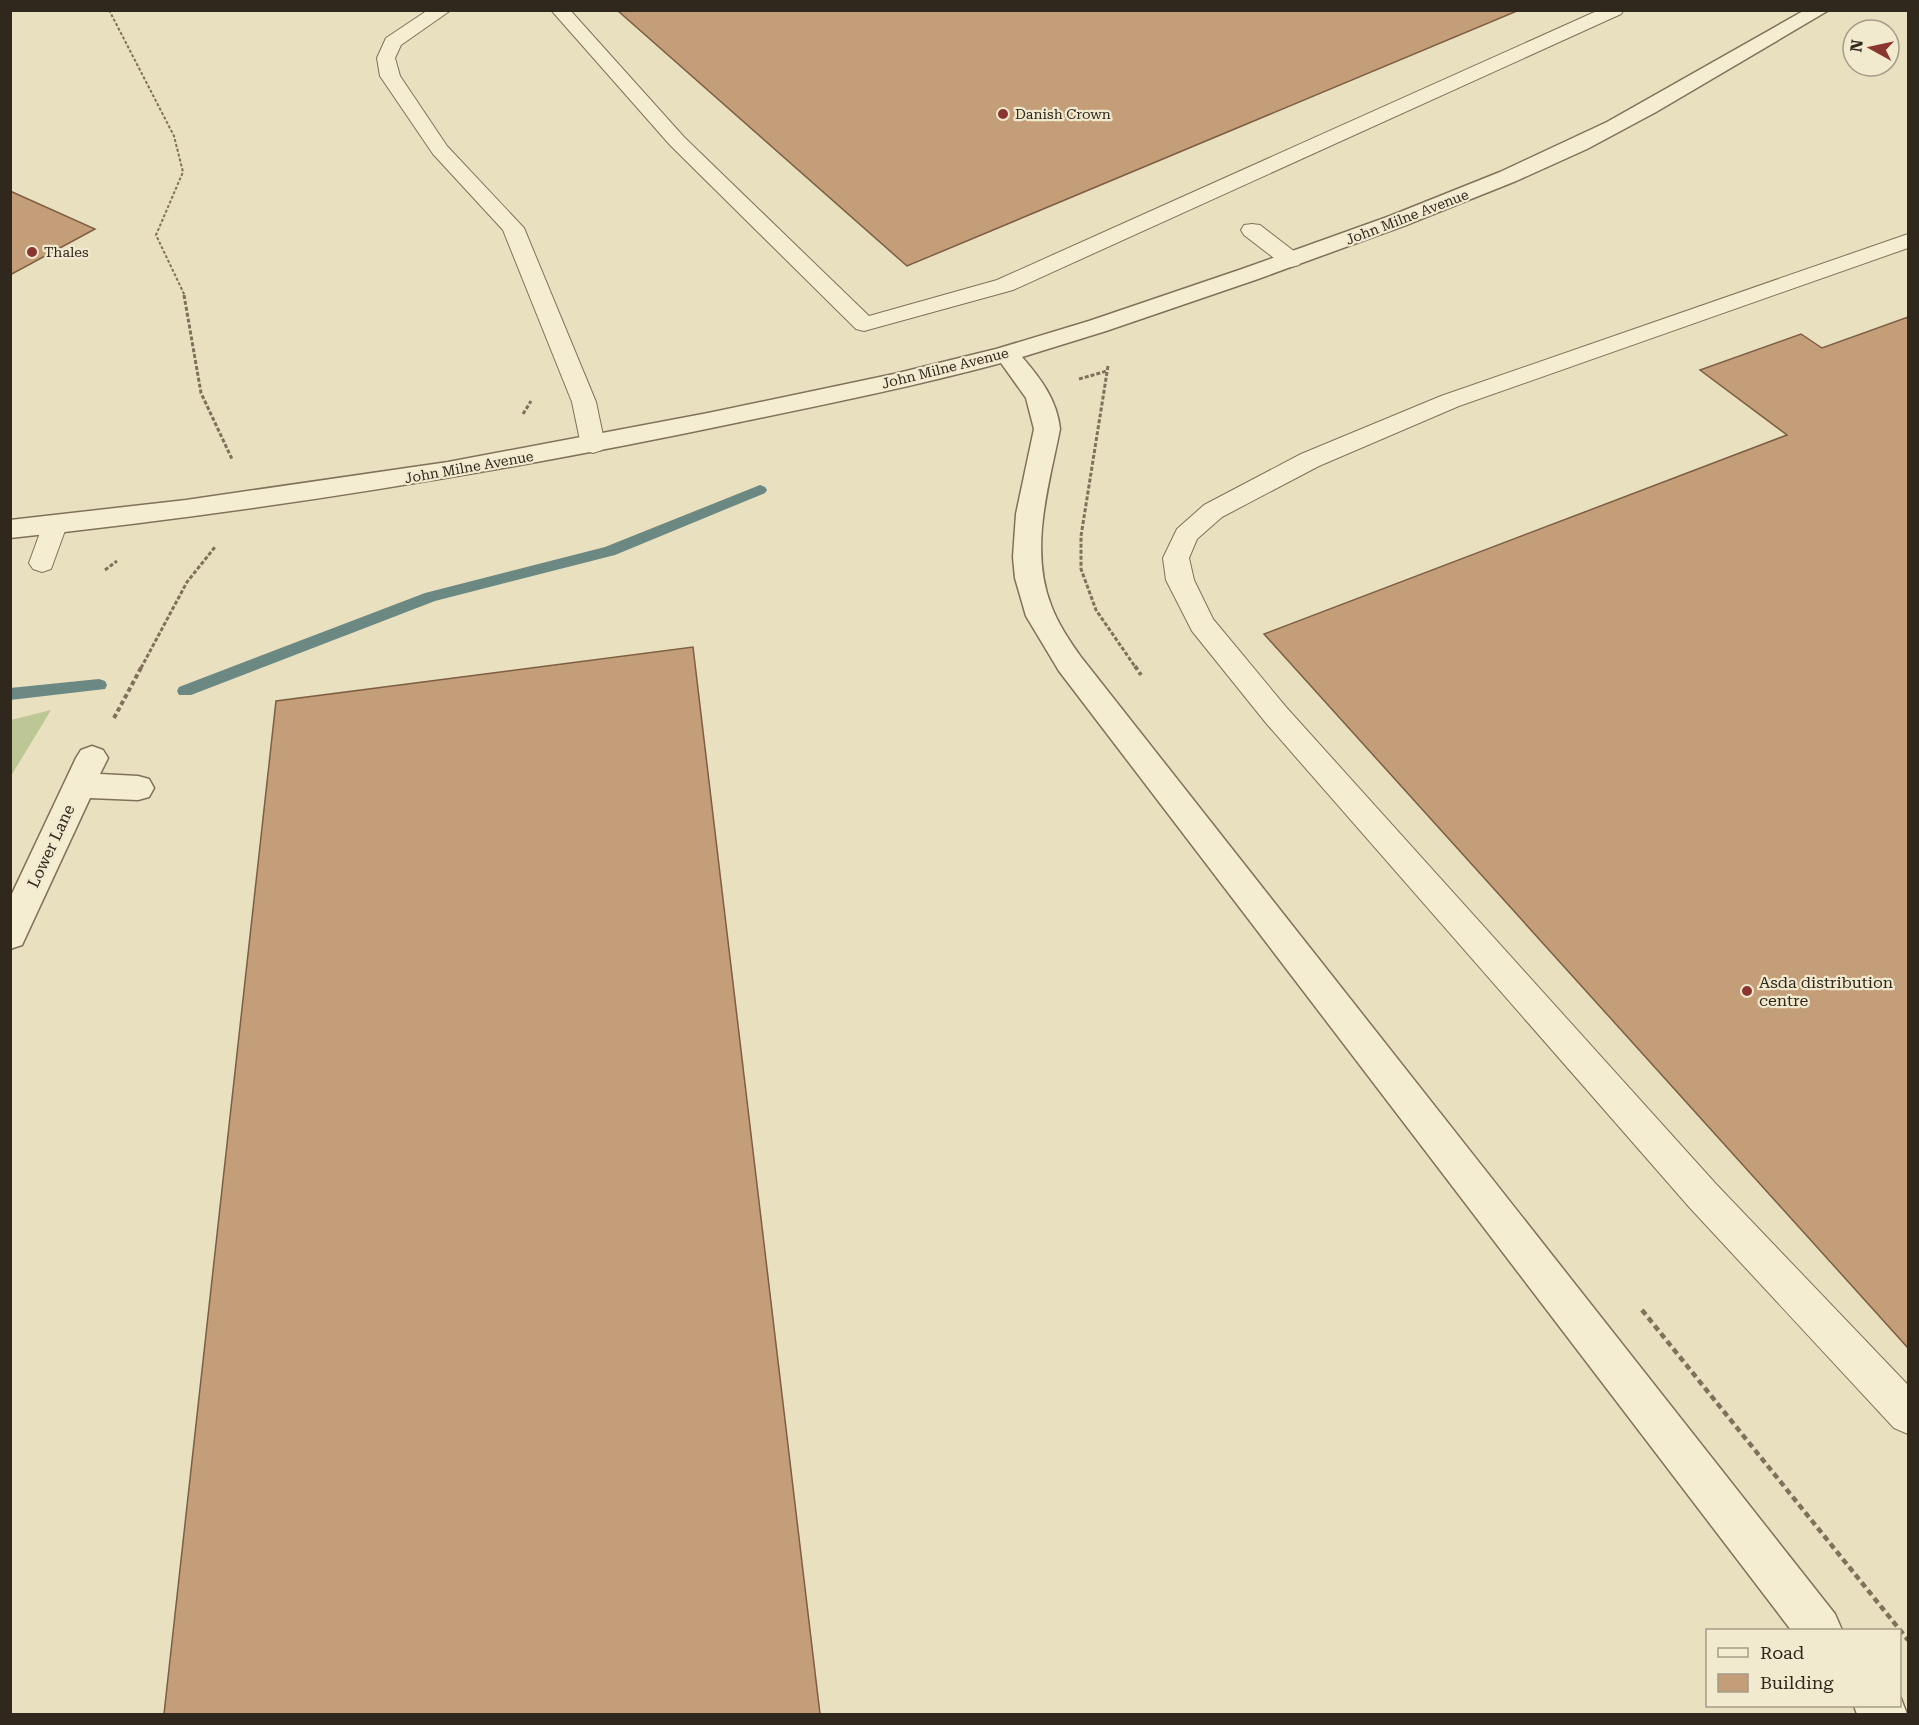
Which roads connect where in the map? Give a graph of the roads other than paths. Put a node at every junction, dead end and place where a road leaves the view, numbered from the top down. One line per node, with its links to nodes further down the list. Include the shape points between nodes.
1 (442, 10): 9 (lane, via 393,42 386,58 390,76 440,150 513,228 584,402)
2 (560, 10): 3 (lane, via 677,141 864,324 1005,285)
3 (1615, 10)
4 (1820, 10): 7 (street, John Milne Avenue, via 1619,124 1548,159 1402,221)
5 (1252, 230): 7 (lane)
6 (1908, 241): 15 (lane, via 1450,401 1310,460 1213,511 1186,535 1176,558 1180,580 1202,624 1276,715 1703,1196)
7 (1291, 260): 8 (street, John Milne Avenue)
8 (1007, 354): 9 (street, John Milne Avenue); 16 (street, via 1036,390 1046,414 1047,429 1026,546 1028,574 1034,601 1065,656)
9 (593, 445): 10 (street, John Milne Avenue, via 321,492)
10 (54, 525): 11 (street, John Milne Avenue); 12 (lane)
11 (10, 529)
12 (42, 563)
13 (138, 788): 14 (street, Lower Lane, via 86,771)
14 (10, 935)
15 (1908, 1414)
16 (1818, 1629)

